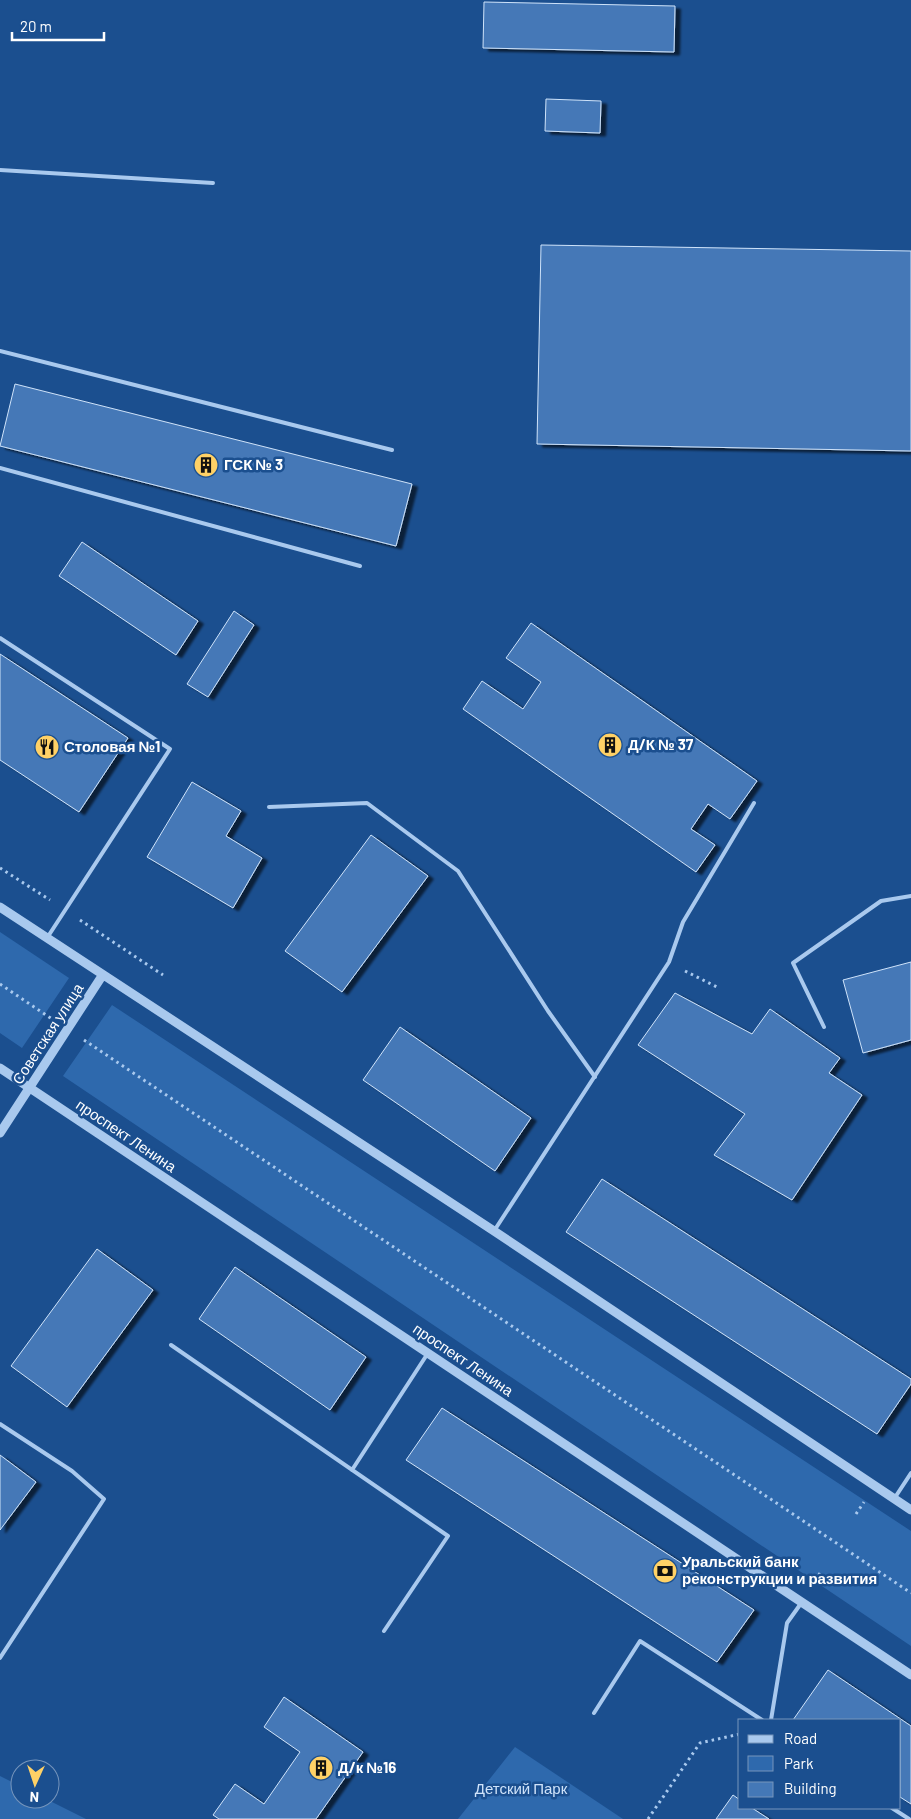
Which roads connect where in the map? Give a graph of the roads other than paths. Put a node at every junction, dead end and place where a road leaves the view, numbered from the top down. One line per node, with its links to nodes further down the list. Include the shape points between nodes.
1 (0, 170): 2 (lane)
2 (213, 183)
3 (0, 351): 4 (lane)
4 (392, 450)
5 (0, 468): 6 (lane)
6 (360, 566)
7 (0, 638): 12 (lane, via 170,749)
8 (754, 803): 16 (lane, via 683,922 669,962)
9 (269, 807): 16 (lane, via 367,803 458,871 548,1011)
10 (911, 896): 14 (lane, via 881,901 793,963)
11 (0, 907): 12 (street)
12 (47, 938): 13 (street)
13 (102, 976): 17 (street, Советская улица); 19 (street)
14 (824, 1027)
15 (0, 1068): 17 (street, проспект Ленина)
16 (595, 1077): 19 (lane)
17 (29, 1088): 18 (street, Советская улица); 21 (street, проспект Ленина)
18 (0, 1133)
19 (494, 1231): 25 (street)
20 (171, 1346): 23 (lane)
21 (428, 1353): 23 (lane); 27 (street, проспект Ленина)
22 (0, 1424): 29 (lane, via 72,1471 104,1499)
23 (352, 1470): 28 (lane, via 448,1536)
24 (911, 1472): 25 (lane)
25 (894, 1499): 26 (street)
26 (911, 1510)
27 (802, 1602): 30 (street, проспект Ленина); 33 (lane, via 787,1623)
28 (384, 1631)
29 (0, 1658)
30 (911, 1675)
31 (594, 1713): 32 (lane, via 640,1641)
32 (760, 1719)
33 (771, 1719)
34 (894, 1809): 35 (lane)
35 (909, 1819)

